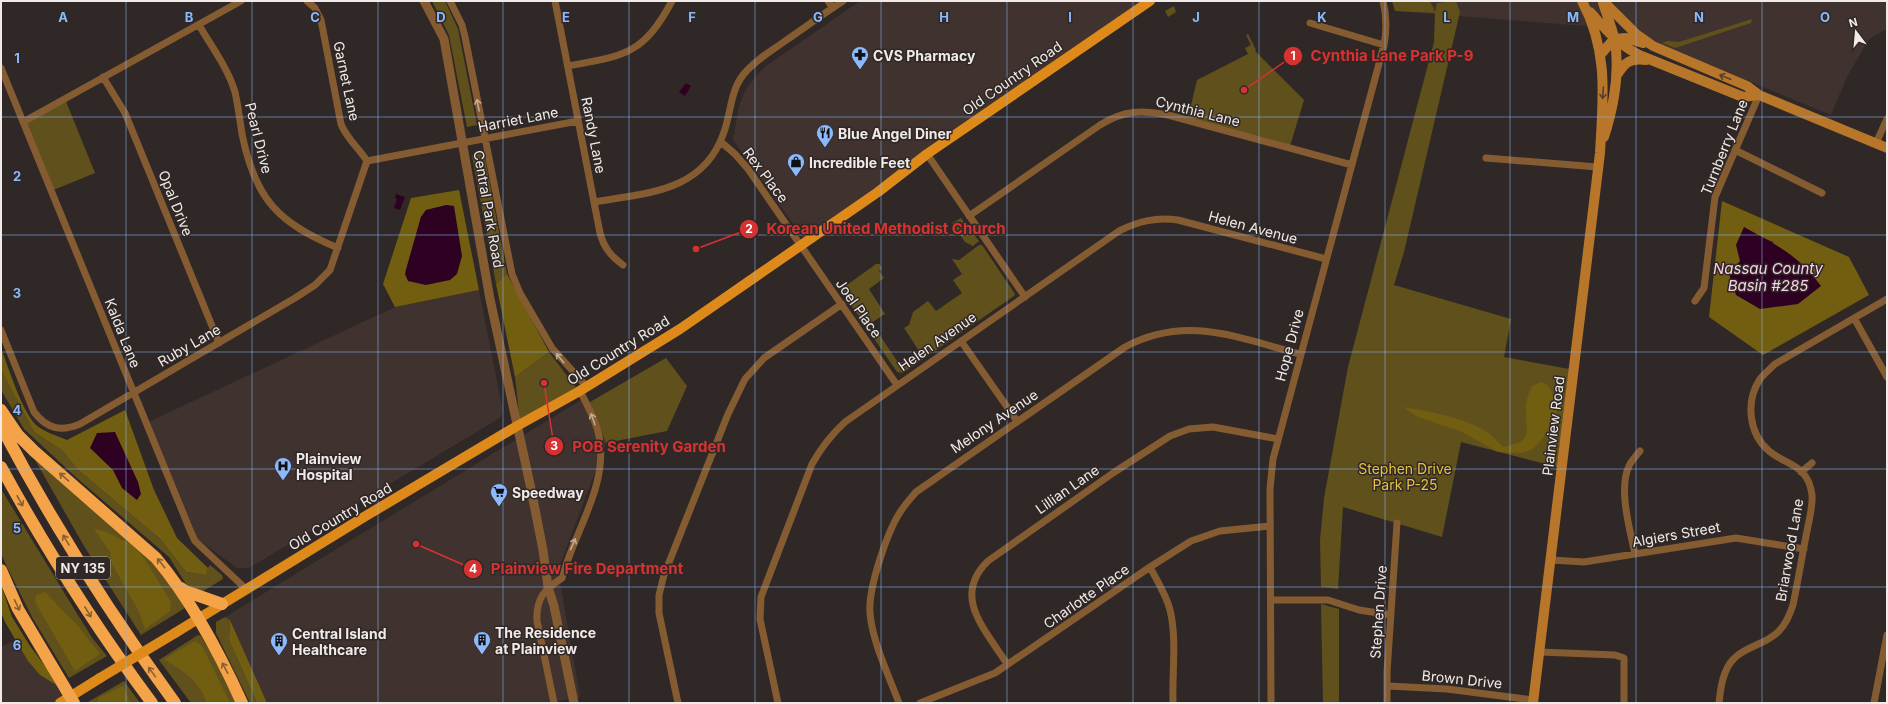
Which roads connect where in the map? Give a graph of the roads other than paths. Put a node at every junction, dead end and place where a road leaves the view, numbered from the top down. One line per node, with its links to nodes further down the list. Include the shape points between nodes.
1 (241, 1): 15 (street)
2 (308, 1): 38 (street, Garnet Lane, via 321,20 341,124)
3 (424, 1): 31 (street, Central Park Road, via 444,39)
4 (450, 1): 29 (street, Central Park Road, one-way to 4, via 465,37)
5 (555, 1): 21 (street, Randy Lane)
6 (672, 1): 21 (street, via 650,35 631,51)
7 (828, 1): 13 (street)
8 (843, 1): 13 (street)
9 (1150, 1): 36 (main road, Old Country Road)
10 (1383, 1): 17 (street, Hope Drive, via 1387,28)
11 (1603, 1): 16 (main road, Plainview Road); 18 (main road, via 1636,34)
12 (1584, 5): 16 (main road); 19 (main road, Plainview Road)
13 (832, 8): 30 (street, via 769,52 743,75 731,99)
14 (1310, 23): 17 (street)
15 (199, 25): 24 (street); 45 (street, Pearl Drive, via 227,72 234,91 252,173 259,188 284,219 312,237)
16 (1614, 39): 18 (main road, via 1626,38); 19 (main road); 20 (main road, via 1624,47); 23 (main road, Plainview Road)
17 (1384, 45): 39 (street, Hope Drive)
18 (1653, 46): 25 (main road, one-way to 18, via 1747,86)
19 (1601, 54): 35 (main road, Plainview Road, one-way to 35, via 1604,84)
20 (1654, 61): 23 (main road, via 1633,60 1624,64); 25 (main road, via 1743,97)
21 (568, 66): 27 (street, Randy Lane)
22 (1, 68): 28 (street, Kalda Lane)
23 (1617, 75): 35 (main road, Plainview Road, via 1612,113)
24 (103, 77): 28 (street); 55 (street, Opal Drive, via 125,113)
25 (1759, 95): 32 (main road); 34 (street, Turnberry Lane)
26 (1887, 119): 32 (street)
27 (578, 121): 29 (street, Harriet Lane); 42 (street, Randy Lane)
28 (23, 122): 60 (street, Kalda Lane)
29 (484, 138): 31 (street, Harriet Lane); 59 (street, Central Park Road, one-way to 29, via 552,348 512,274)
30 (721, 142): 42 (street, via 713,157 696,173 680,183 654,191); 44 (street, Rex Place, via 748,169)
31 (464, 143): 38 (street); 64 (street, Central Park Road, via 490,299)
32 (1876, 143): 33 (main road)
33 (1887, 148)
34 (1735, 150): 41 (street); 50 (street, Turnberry Lane, via 1715,198 1704,288)
35 (1600, 153): 40 (main road, Plainview Road)
36 (926, 154): 43 (street); 44 (main road, Old Country Road, via 878,192)
37 (1486, 158): 40 (street)
38 (367, 161): 45 (street, Ruby Lane)
39 (1352, 165): 43 (street, Cynthia Lane, via 1168,115 1146,111 1130,112 1111,118 1100,125); 46 (street, Hope Drive)
40 (1597, 166): 74 (main road, Plainview Road)
41 (1822, 193)
42 (594, 202): 47 (street, Randy Lane, via 604,245 612,256)
43 (969, 216): 48 (street)
44 (800, 245): 51 (street, Joel Place); 59 (main road, Old Country Road, via 680,329)
45 (338, 248): 55 (street, Ruby Lane, via 330,270 315,285)
46 (1326, 259): 48 (street, Helen Avenue, via 1178,220 1149,220 1120,231); 56 (street, Hope Drive)
47 (623, 264)
48 (1025, 297): 54 (street, Helen Avenue)
49 (1887, 299): 52 (street, Briarwood Lane)
50 (1694, 301)
51 (842, 304): 58 (street, Joel Place); 96 (street, via 764,358 745,379 728,414 664,575 659,595 659,613)
52 (1854, 318): 57 (street); 69 (street, Briarwood Lane, via 1775,364 1760,379 1754,393 1751,416 1759,440 1771,453 1793,464)
53 (1, 330): 60 (street, Ruby Lane, via 34,412 41,421 51,427 69,428)
54 (961, 341): 58 (street, Helen Avenue); 62 (street)
55 (219, 342): 60 (street, Ruby Lane)
56 (1300, 354): 62 (street, Melony Avenue, via 1212,331 1182,330 1156,334 1125,347); 65 (street, Hope Drive)
57 (1887, 377)
58 (897, 385): 97 (street, Helen Avenue, via 845,422 823,445 812,464 761,598 760,619)
59 (583, 389): 64 (main road, Old Country Road); 78 (street, Central Park Road, one-way to 59, via 562,578 567,557 593,496 599,475 599,436)
60 (133, 392): 79 (street, Kalda Lane, via 195,541)
61 (1, 410): 77 (highway, one-way to 61, via 141,543 34,451 18,435)
62 (1017, 421): 98 (street, Melony Avenue, via 916,492 902,509 890,535 873,580 870,614 874,635)
63 (1, 426): 92 (highway, NY 135, one-way to 63, via 99,593 42,500)
64 (517, 426): 78 (street, Central Park Road, via 543,550); 79 (main road, Old Country Road)
65 (1278, 439): 71 (street, Hope Drive, via 1270,489); 86 (street, Lillian Lane, via 1213,427 1189,429 1170,436 988,561 974,577 972,602 977,616)
66 (1640, 451): 73 (street, via 1629,466 1624,483)
67 (1812, 463): 69 (street)
68 (1, 467): 91 (highway, NY 135, one-way to 91, via 91,617)
69 (1801, 472): 72 (street, Briarwood Lane, via 1808,481 1812,496)
70 (1397, 523): 82 (street, Stephen Drive)
71 (1270, 526): 75 (street, Charlotte Place, via 1236,528 1205,535 1178,548); 80 (street, Hope Drive)
72 (1804, 549): 73 (street, Algiers Street, via 1736,538); 104 (street, Briarwood Lane, via 1788,618 1776,634 1747,648 1732,660 1720,687)
73 (1635, 554): 74 (street, Algiers Street, via 1584,562)
74 (1551, 560): 85 (main road, Plainview Road)
75 (1150, 567): 86 (street, Charlotte Place, via 1020,658); 100 (street, via 1165,596 1171,619 1174,641)
76 (1, 570): 88 (highway, one-way to 88, via 18,609)
77 (172, 577): 81 (highway, via 185,592); 83 (highway)
78 (548, 587): 94 (street, via 536,608); 95 (street, Central Park Road)
79 (247, 590): 81 (main road, Old Country Road)
80 (1271, 600): 82 (street, via 1328,600 1359,610); 101 (street, Hope Drive)
81 (222, 604): 83 (main road, Old Country Road)
82 (1391, 615): 87 (street, Stephen Drive)
83 (199, 618): 88 (main road, Old Country Road, bridge, via 100,678); 93 (highway, one-way to 83)
84 (1887, 635): 105 (street)
85 (1540, 652): 89 (main road, Plainview Road); 103 (street, via 1616,655 1624,658)
86 (1007, 664): 99 (street, Charlotte Place, via 981,680)
87 (1388, 686): 89 (street, Brown Drive, via 1447,689); 102 (street, Stephen Drive)
88 (72, 700): 90 (main road, Old Country Road)
89 (1533, 702)
90 (60, 703)
91 (152, 703)
92 (176, 703)
93 (242, 703)
94 (554, 703)
95 (574, 703)
96 (678, 703)
97 (778, 703)
98 (899, 703)
99 (920, 703)
100 (1173, 703)
101 (1271, 703)
102 (1388, 703)
103 (1624, 703)
104 (1719, 703)
105 (1874, 703)

